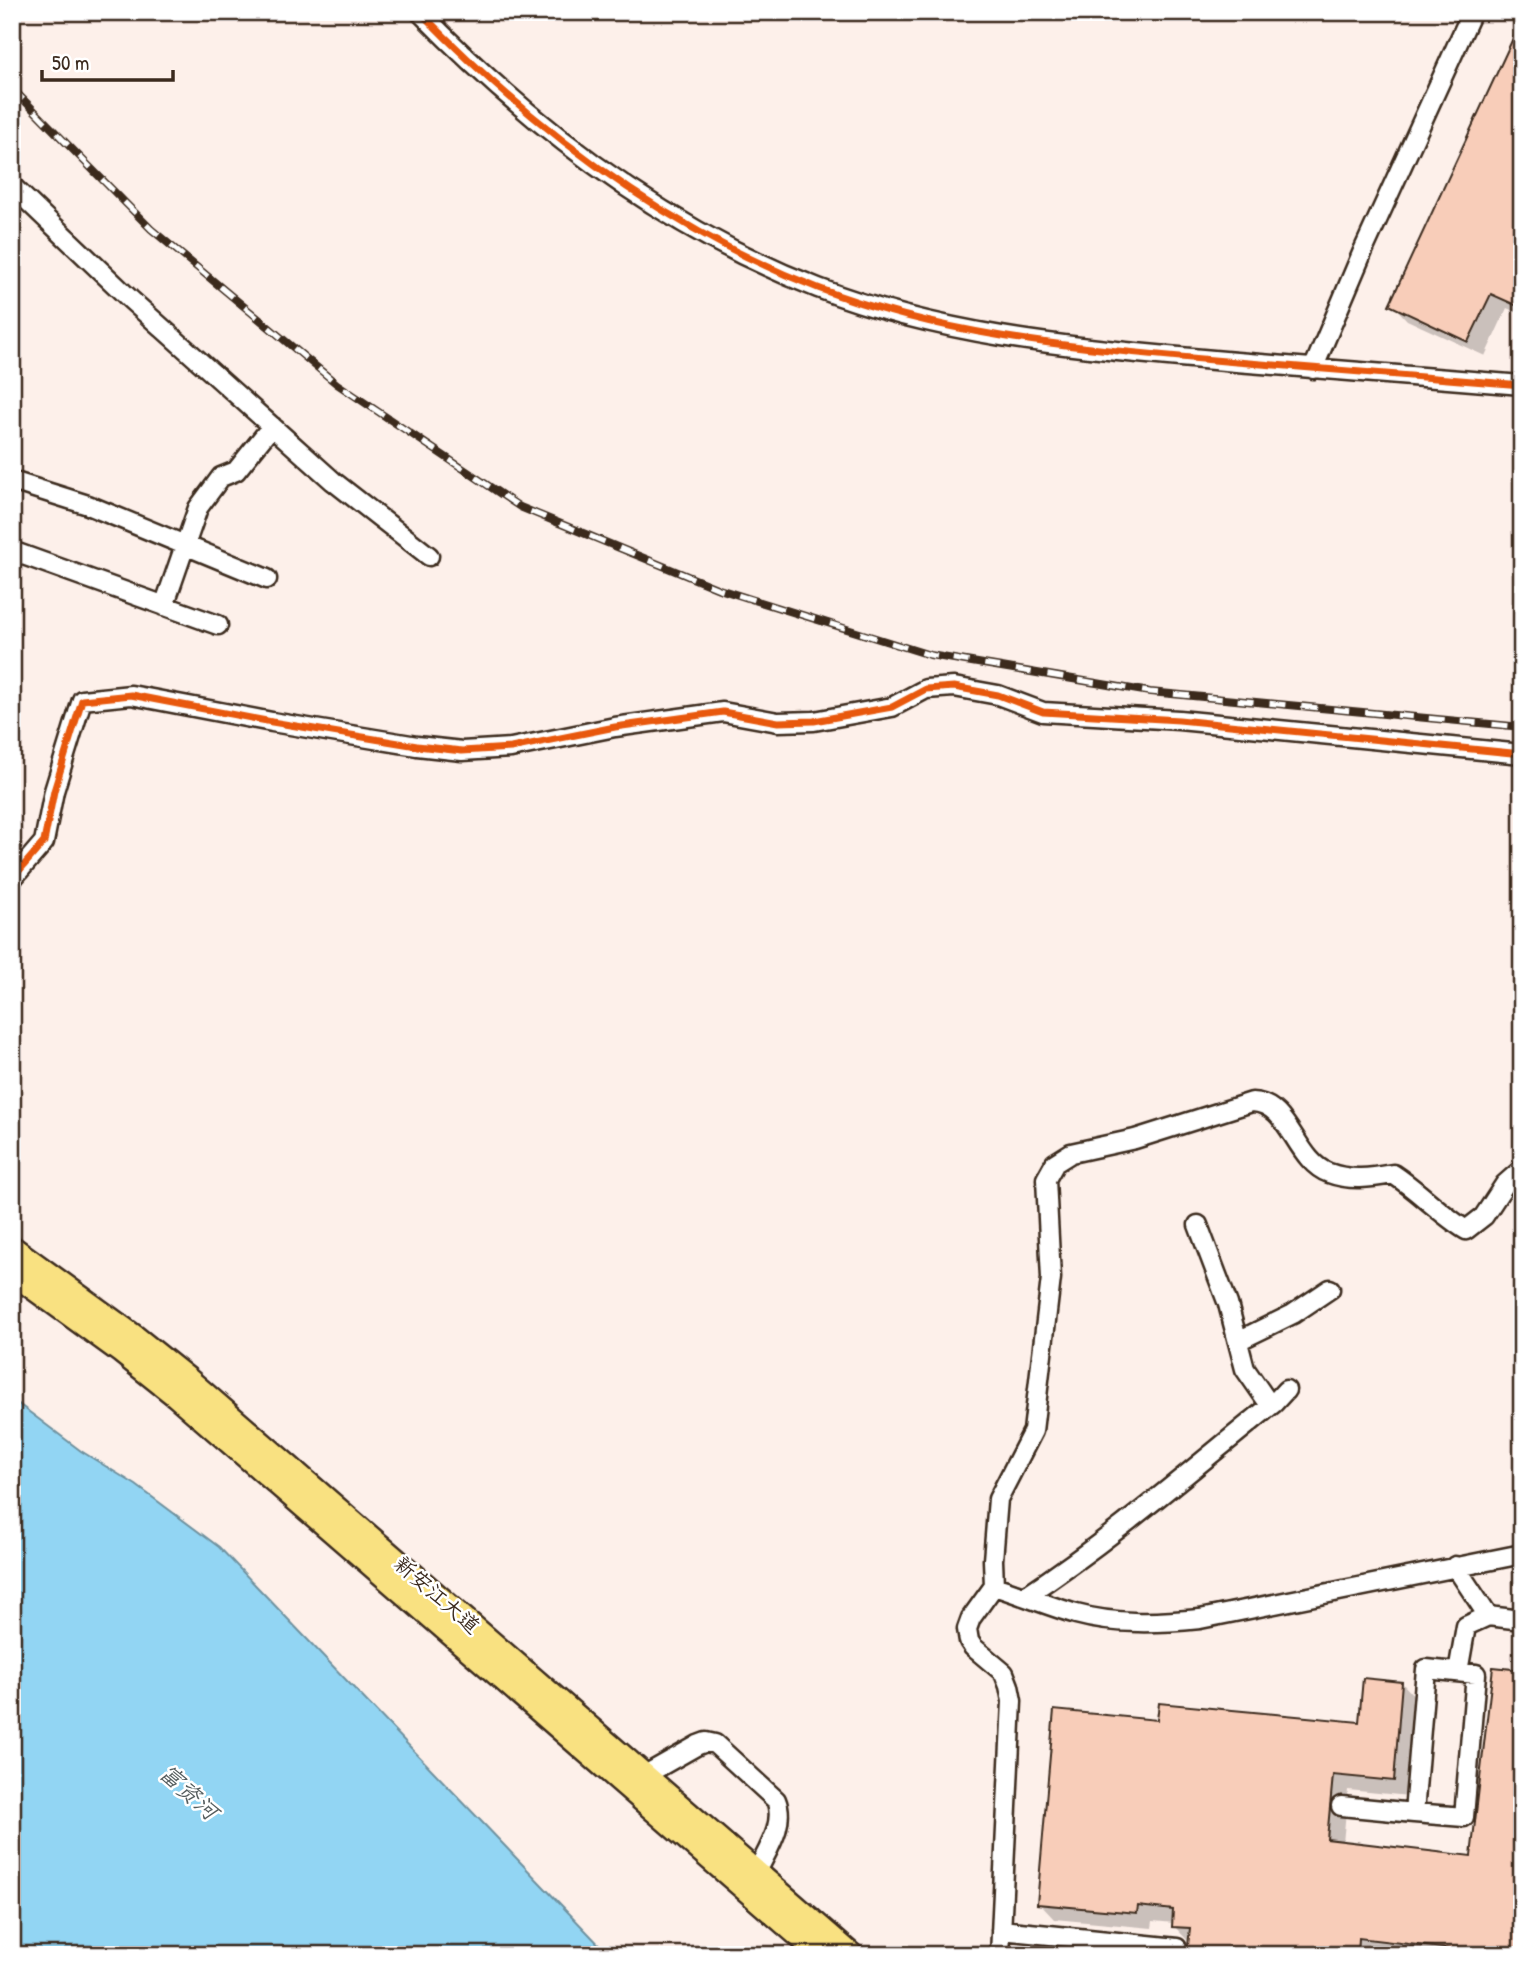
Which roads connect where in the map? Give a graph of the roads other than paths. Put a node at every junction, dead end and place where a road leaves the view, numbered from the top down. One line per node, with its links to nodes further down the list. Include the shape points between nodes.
1 (419, 12): 4 (street, via 525,112 601,172 675,219 819,289 928,321 1031,342)
2 (1472, 12): 4 (street)
3 (12, 186): 6 (street)
4 (1313, 369): 5 (street)
5 (1522, 385)
6 (272, 426): 8 (street, via 236,471 221,477 198,508); 10 (street)
7 (12, 481): 8 (street, via 88,505)
8 (185, 545): 11 (street); 12 (street)
9 (12, 551): 12 (street)
10 (429, 556)
11 (267, 579)
12 (164, 606): 13 (street)
13 (218, 625)
14 (1522, 754): 15 (street, via 1179,720 1043,712 998,695 954,687 926,689 892,706 814,721 778,722 723,712 511,748 462,751 131,695 82,700 54,791 44,842)
15 (12, 879)
16 (1522, 1169): 26 (street, via 1505,1184 1484,1216 1465,1230 1393,1174 1365,1179 1319,1168 1262,1102 1071,1153 1055,1163 1046,1179 1051,1278 1038,1398 1033,1431 998,1499)
17 (1198, 1225): 21 (street)
18 (12, 1248): 31 (main road, 新安江大道, via 188,1380)
19 (12, 1272): 37 (main road, 新安江大道, via 176,1395)
20 (1330, 1289): 21 (street, via 1293,1314)
21 (1238, 1341): 23 (street, via 1245,1369)
22 (1286, 1390): 23 (street)
23 (1270, 1405): 27 (street, via 1079,1560)
24 (1522, 1554): 25 (street)
25 (1455, 1566): 27 (street, via 1175,1622 1101,1618); 28 (street)
26 (994, 1586): 27 (street); 35 (street, via 971,1618 967,1634 972,1647 1004,1673 1012,1701)
27 (1025, 1596)
28 (1488, 1616): 29 (street); 30 (street, via 1466,1626)
29 (1522, 1620)
30 (1458, 1672): 33 (street, via 1426,1669); 33 (street, via 1476,1674 1464,1817)
31 (645, 1774): 34 (main road, 新安江大道); 34 (street, via 698,1745 715,1744 779,1806 778,1826)
32 (1341, 1806): 33 (street)
33 (1415, 1813)
34 (757, 1872): 38 (main road, 新安江大道)
35 (1001, 1930): 36 (street); 39 (street)
36 (1177, 1948)
37 (822, 1955)
38 (851, 1955)
39 (1000, 1955)

